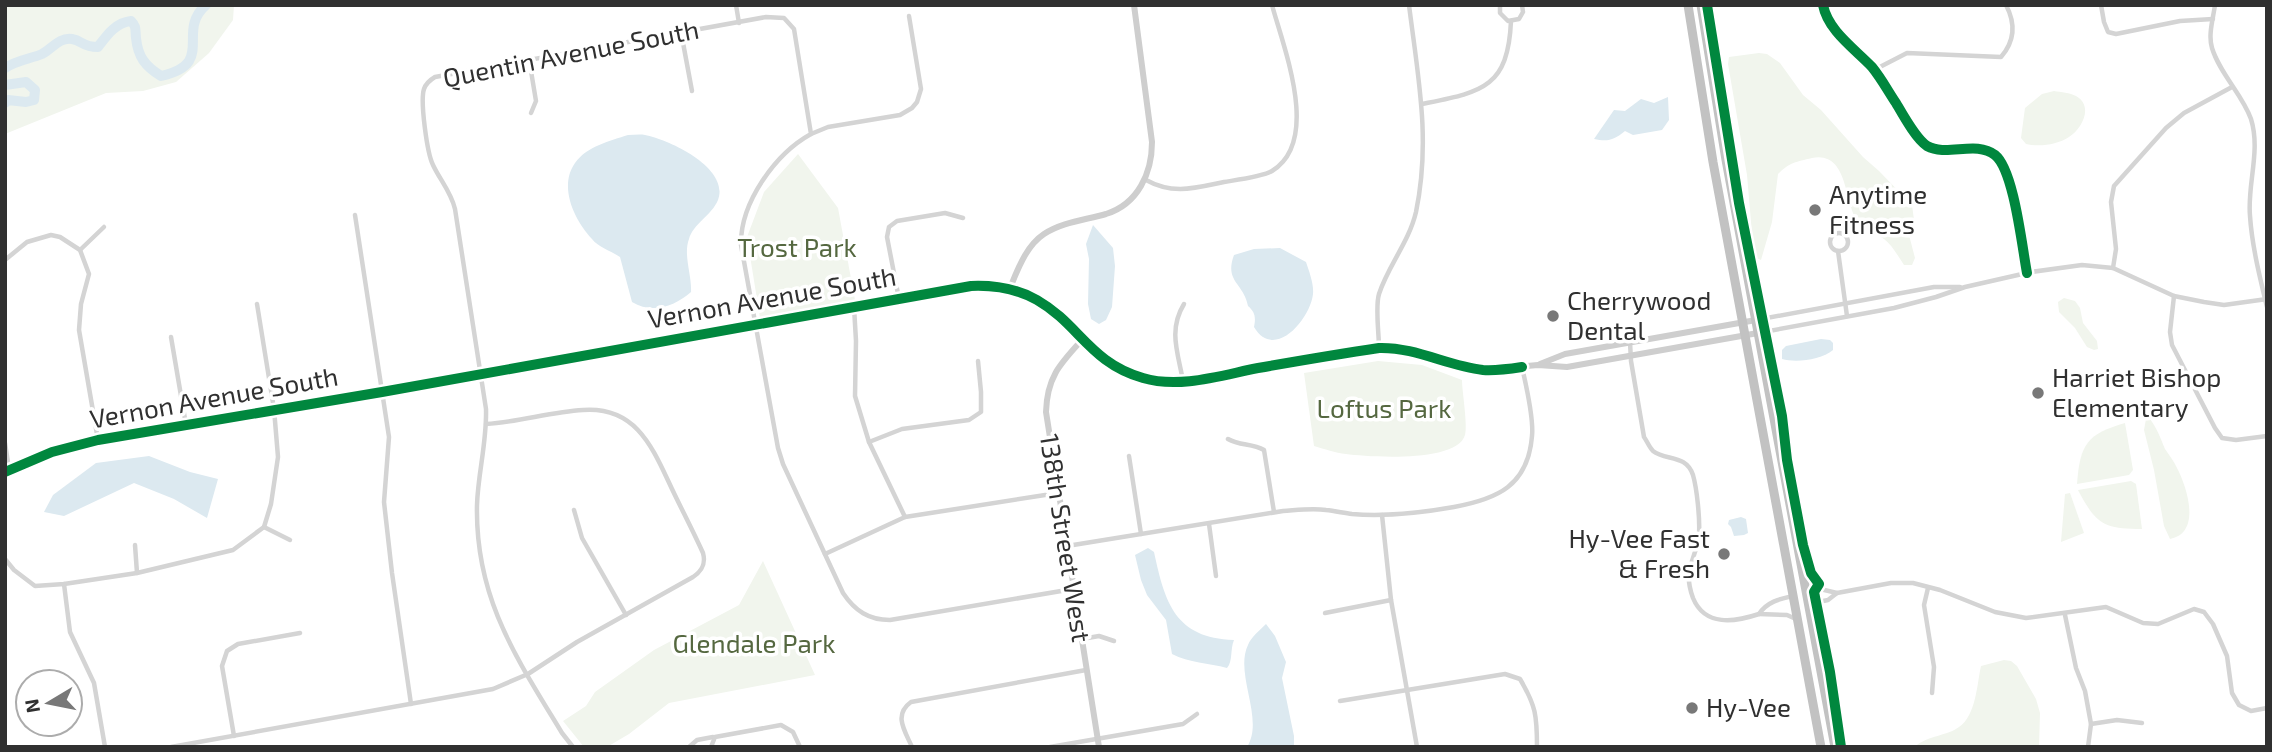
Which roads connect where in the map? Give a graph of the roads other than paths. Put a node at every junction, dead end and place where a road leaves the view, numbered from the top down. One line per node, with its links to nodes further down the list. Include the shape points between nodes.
1 (736, 5): 16 (street)
2 (1133, 5): 25 (street, via 1152,142)
3 (1272, 5): 25 (street, via 1298,120 1289,155 1270,172 1178,190)
4 (1409, 5): 22 (street)
5 (1500, 5): 15 (street, via 1502,17)
6 (1522, 5): 15 (street, via 1522,16)
7 (1688, 5): 46 (highway)
8 (1701, 5): 45 (highway)
9 (1823, 5): 19 (street, via 1833,27)
10 (2006, 5): 19 (street, via 2013,27 2011,46 2001,57 1907,53)
11 (2101, 5): 14 (street, via 2108,32 2116,34)
12 (2215, 5): 14 (street)
13 (909, 16): 24 (street, via 921,89 912,108 900,115)
14 (2213, 19): 20 (street, via 2212,48)
15 (1511, 21): 22 (street, via 1508,53 1491,81 1474,92)
16 (739, 23): 17 (street, Quentin Avenue South); 24 (street, Quentin Avenue South, via 784,18 794,29)
17 (681, 32): 18 (street, Quentin Avenue South); 21 (street)
18 (529, 59): 23 (street, via 536,101); 58 (street, Quentin Avenue South, via 440,76 427,83 422,98 429,156 455,209)
19 (1874, 70): 33 (street, via 1925,145 1940,151 1966,149 1995,155 2006,170)
20 (2232, 87): 32 (street, via 2166,128 2114,186); 38 (street, via 2251,121 2254,163 2249,214)
21 (692, 91)
22 (1422, 104): 53 (street, via 1419,194 1404,243 1378,297)
23 (531, 113)
24 (811, 134): 47 (street, via 779,159 742,225 741,245)
25 (1146, 180): 35 (street, via 1132,198 1110,212 1042,235 1023,258)
26 (355, 215): 60 (street)
27 (964, 218): 37 (street, via 945,213 897,220 889,227)
28 (104, 227): 29 (street)
29 (80, 250): 31 (street, via 51,235 27,242); 66 (street, via 89,274 79,330)
30 (1838, 251): 30 (street, via 1847,244 1839,233 1830,242); 41 (street)
31 (5, 260)
32 (2113, 268): 33 (street, via 2082,265); 36 (street)
33 (2027, 273): 34 (street)
34 (1965, 287): 41 (street, via 1934,287); 44 (street)
35 (1010, 288): 37 (street, Vernon Avenue South, via 971,286); 51 (street, Vernon Avenue South, via 1057,314)
36 (2174, 296): 38 (street, via 2224,305); 64 (street, via 2172,345 2215,428 2222,438)
37 (899, 299): 42 (street, Vernon Avenue South)
38 (2266, 299): 43 (street)
39 (257, 304): 61 (street)
40 (1184, 304): 59 (street, via 1174,335)
41 (1845, 304): 44 (street); 45 (street)
42 (854, 306): 47 (street, Vernon Avenue South); 67 (street, via 855,396)
43 (2267, 307)
44 (1847, 316): 48 (street)
45 (1756, 320): 46 (street, Vernon Avenue South); 48 (highway)
46 (1744, 323): 49 (highway); 52 (street, Vernon Avenue South)
47 (755, 324): 58 (street, Vernon Avenue South); 82 (street, via 778,448)
48 (1758, 332): 49 (street, Vernon Avenue South); 84 (highway)
49 (1745, 335): 54 (street, Vernon Avenue South); 92 (highway)
50 (171, 337): 63 (street)
51 (1082, 340): 59 (street, Vernon Avenue South, via 1124,372); 71 (street, 138th Street West, via 1056,369 1047,394)
52 (1630, 342): 54 (street); 56 (street, Vernon Avenue South, via 1565,354)
53 (1379, 348): 57 (street, Vernon Avenue South, via 1421,353 1485,370); 59 (street, Vernon Avenue South)
54 (1632, 355): 56 (street, Vernon Avenue South, via 1567,367); 97 (street, via 1644,437 1654,452 1682,461 1693,475 1698,544 1689,576 1699,609 1721,620 1739,621)
55 (978, 361): 67 (street, via 981,412 969,420 902,429)
56 (1538, 365): 57 (street, Vernon Avenue South)
57 (1522, 367): 74 (street, via 1533,434 1528,456 1511,486 1484,501)
58 (480, 373): 60 (street, Vernon Avenue South); 62 (street)
59 (1183, 382)
60 (382, 392): 61 (street, Vernon Avenue South); 109 (street, via 389,437 384,502)
61 (274, 410): 63 (street, Vernon Avenue South); 77 (street, via 278,457)
62 (486, 424): 98 (street, via 583,410 609,413 631,424 653,448 703,552 704,564 697,574); 105 (street, via 477,502 481,567 499,623)
63 (186, 425): 66 (street, Vernon Avenue South)
64 (2267, 436)
65 (1228, 439): 73 (street, via 1264,450)
66 (98, 440): 70 (street, Vernon Avenue South)
67 (869, 442): 75 (street)
68 (5, 443): 70 (street)
69 (1129, 456): 78 (street)
70 (7, 470)
71 (1058, 493): 75 (street); 81 (street, 138th Street West)
72 (574, 510): 98 (street, via 582,538)
73 (1274, 512): 74 (street, via 1307,509); 76 (street)
74 (1382, 515): 93 (street)
75 (905, 517): 82 (street)
76 (1209, 524): 78 (street); 86 (street)
77 (264, 527): 79 (street); 85 (street, via 233,550)
78 (1141, 534): 81 (street)
79 (290, 540)
80 (135, 544): 85 (street)
81 (1067, 547): 89 (street, 138th Street West)
82 (825, 554): 89 (street, via 853,607 872,618 890,620)
83 (5, 559): 87 (street, via 35,586)
84 (1801, 568): 90 (street, via 1816,588); 91 (highway)
85 (137, 573): 87 (street)
86 (1216, 576)
87 (64, 584): 118 (street, via 70,632 94,683)
88 (1928, 588): 90 (street, via 1891,583); 99 (street, via 2010,617); 107 (street, via 1924,605 1934,667)
89 (1073, 589): 102 (street, 138th Street West)
90 (1837, 593): 94 (street)
91 (1806, 594): 92 (highway); 94 (highway)
92 (1794, 596): 95 (highway); 97 (street, via 1773,601)
93 (1391, 600): 96 (street); 106 (street)
94 (1808, 604): 95 (highway); 129 (highway)
95 (1796, 607): 100 (highway)
96 (1325, 612)
97 (1759, 614): 100 (street, via 1787,615)
98 (626, 615): 105 (street)
99 (2065, 615): 110 (street, via 2106,607 2143,623 2158,624 2194,609 2204,612 2227,656 2232,693 2239,705 2250,711); 113 (street)
100 (1799, 623): 128 (highway)
101 (300, 634): 114 (street, via 238,644 227,651 222,666)
102 (1082, 639): 103 (street, via 1099,636); 104 (street, 138th Street West)
103 (1114, 640)
104 (1086, 670): 116 (street, 138th Street West); 123 (street, via 915,701 901,715)
105 (528, 674): 109 (street, via 493,689); 117 (street)
106 (1407, 691): 108 (street); 126 (street); 127 (street, via 1505,674 1520,679 1533,701)
107 (1932, 693)
108 (1339, 701)
109 (411, 704): 114 (street)
110 (2267, 708)
111 (1197, 715): 116 (street, via 1183,724)
112 (2142, 723): 113 (street)
113 (2091, 724): 130 (street)
114 (234, 736): 119 (street)
115 (715, 737): 120 (street, via 697,740); 121 (street); 122 (street, via 781,724 793,732)
116 (1098, 738): 124 (street); 125 (street, 138th Street West)
117 (571, 746)
118 (105, 747)
119 (171, 747)
120 (689, 747)
121 (711, 747)
122 (800, 747)
123 (912, 747)
124 (1051, 747)
125 (1099, 747)
126 (1417, 747)
127 (1537, 747)
128 (1821, 747)
129 (1835, 747)
130 (2088, 747)

